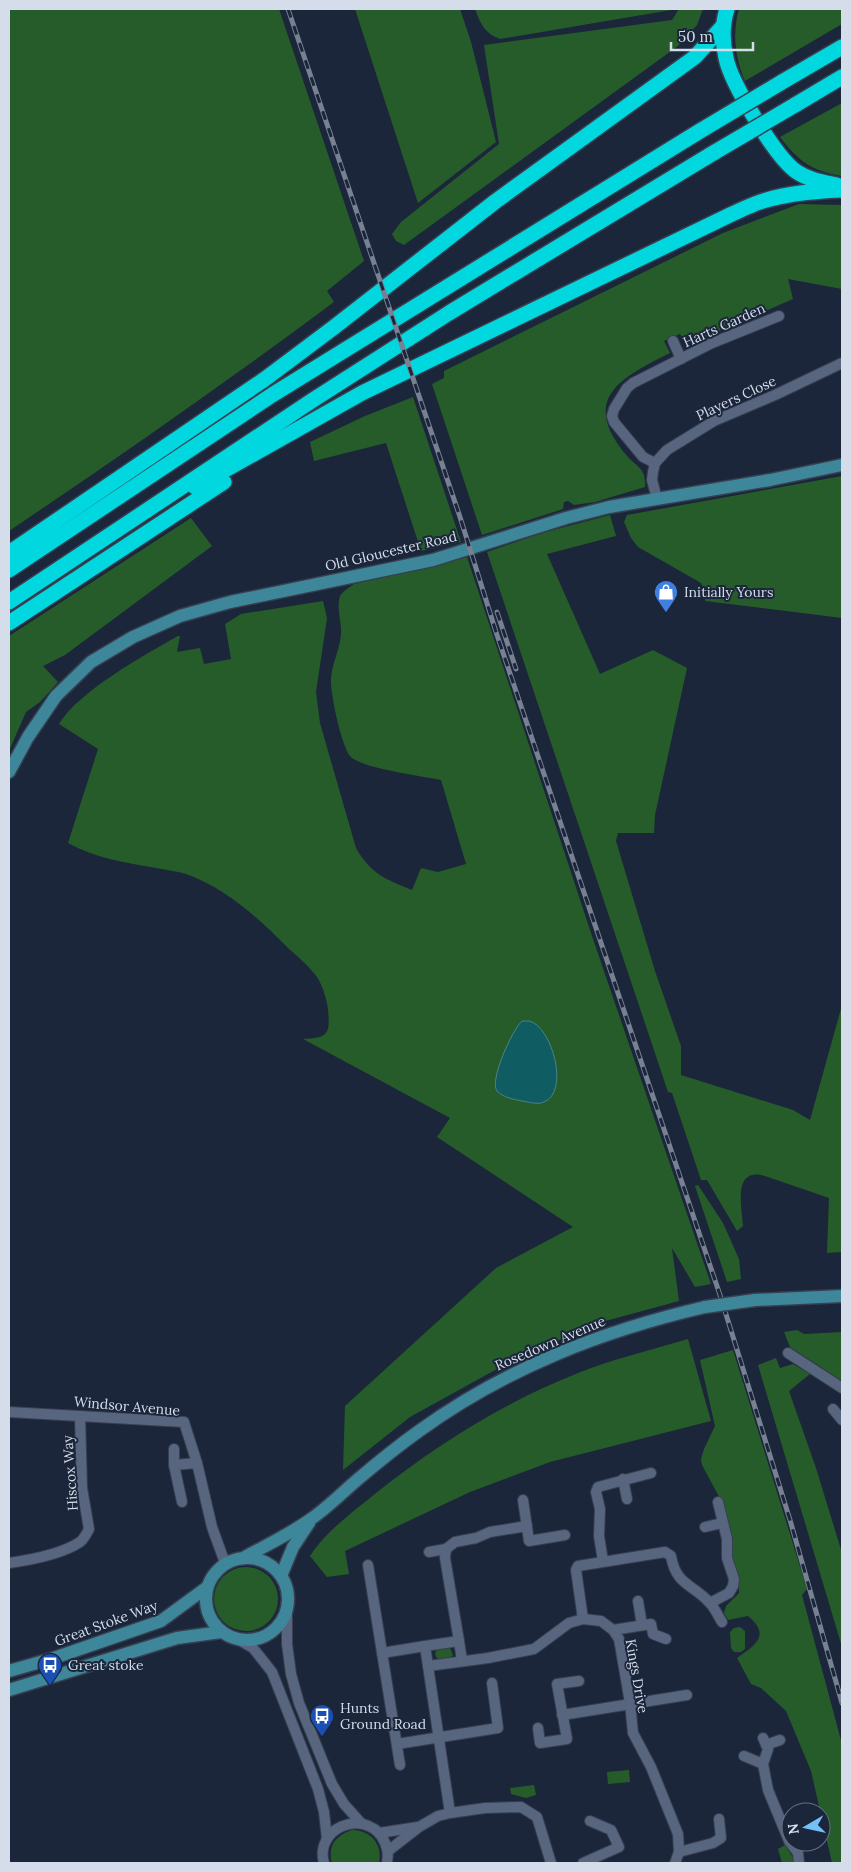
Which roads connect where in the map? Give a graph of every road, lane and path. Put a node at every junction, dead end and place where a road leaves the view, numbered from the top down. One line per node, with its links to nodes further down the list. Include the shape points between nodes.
1 (727, 9): 2 (highway)
2 (723, 26): 5 (highway, via 722,41 728,67 773,147 801,175); 15 (highway, via 695,57 496,201 265,379)
3 (842, 46): 16 (highway, bridge, via 280,390)
4 (842, 77): 14 (highway, bridge, via 448,313)
5 (842, 189): 7 (highway, via 812,191 760,202)
6 (779, 316): 9 (street, Harts Garden)
7 (516, 320): 14 (highway, via 362,393 217,476); 18 (highway, via 295,437)
8 (673, 341): 9 (street, Harts Garden)
9 (681, 359): 11 (street, Harts Garden, via 633,383 612,416 618,429 643,457)
10 (842, 363): 11 (street, Players Close, via 714,421 667,450)
11 (655, 463): 13 (street, via 652,480)
12 (842, 465): 13 (street, Old Gloucester Road)
13 (657, 499): 19 (street, Old Gloucester Road, via 566,518 433,560 239,600 180,616 133,637 90,662 56,696)
14 (136, 517): 17 (highway)
15 (9, 552)
16 (9, 570)
17 (9, 602)
18 (9, 623)
19 (9, 772)
20 (842, 1296): 36 (street, Rosedown Avenue, bridge, via 755,1300 705,1307 584,1342 541,1360 495,1382 420,1430)
21 (788, 1353): 22 (street)
22 (842, 1388)
23 (833, 1409): 26 (street)
24 (9, 1412): 25 (street, Windsor Avenue)
25 (80, 1416): 28 (street, Windsor Avenue, via 184,1422); 45 (street, Hiscox Way, via 82,1488 89,1529 82,1541 64,1549)
26 (842, 1420)
27 (174, 1450): 29 (street)
28 (197, 1462): 29 (street); 46 (street, Windsor Avenue, via 212,1527)
29 (174, 1465): 34 (street)
30 (650, 1473): 31 (street)
31 (623, 1479): 32 (street); 44 (street, via 602,1485 596,1492)
32 (627, 1499)
33 (523, 1500): 38 (street)
34 (182, 1502)
35 (718, 1502): 37 (street)
36 (312, 1519): 43 (street, Rosedown Avenue); 48 (street, Rosedown Avenue, via 293,1547)
37 (722, 1523): 39 (street); 51 (street, via 733,1586 729,1593)
38 (527, 1526): 40 (street, via 529,1540); 42 (street, via 455,1542)
39 (705, 1527)
40 (565, 1535)
41 (429, 1552): 42 (street)
42 (446, 1554): 60 (street)
43 (245, 1557): 46 (street); 48 (street, via 265,1561)
44 (603, 1561): 51 (street, via 668,1553 673,1570); 53 (street, via 578,1566 576,1570)
45 (9, 1563)
46 (225, 1563): 49 (street, via 213,1574)
47 (368, 1565): 62 (street)
48 (282, 1576): 52 (street, via 288,1596)
49 (206, 1588): 57 (street, via 207,1613); 65 (street, Great Stoke Way, via 161,1621)
50 (638, 1601): 55 (street)
51 (710, 1603): 54 (street)
52 (287, 1609): 59 (street, via 278,1627 264,1637); 82 (street, via 287,1644 299,1702 332,1784)
53 (583, 1619): 56 (street, Kings Drive, via 601,1621); 63 (street, via 569,1623 534,1649)
54 (722, 1622)
55 (642, 1625): 56 (street); 58 (street, via 651,1624 653,1634)
56 (613, 1630): 70 (street, Kings Drive, via 619,1639)
57 (221, 1632): 59 (street); 68 (street, via 177,1638)
58 (666, 1639)
59 (239, 1640): 85 (street, via 253,1648 272,1672 318,1789)
60 (459, 1641): 61 (street); 63 (street)
61 (425, 1646): 62 (street); 64 (street)
62 (382, 1653): 75 (street)
63 (462, 1661): 64 (street)
64 (428, 1666): 73 (street)
65 (9, 1671)
66 (579, 1681): 71 (street, via 557,1684)
67 (492, 1683): 73 (street, via 498,1728)
68 (9, 1690)
69 (686, 1696): 70 (street)
70 (630, 1703): 71 (street); 87 (street, Kings Drive, via 632,1733 652,1767 678,1834)
71 (562, 1715): 72 (street, via 566,1739 540,1743)
72 (538, 1728)
73 (440, 1737): 75 (street); 79 (street)
74 (780, 1740): 77 (street, via 765,1741 768,1749)
75 (397, 1744): 78 (street)
76 (744, 1756): 77 (street)
77 (763, 1764): 93 (street, via 768,1790 789,1841 798,1854)
78 (400, 1766)
79 (450, 1813): 83 (street); 90 (street, via 485,1808 522,1808 537,1817)
80 (719, 1819): 87 (street, via 721,1838)
81 (590, 1821): 91 (street, via 610,1830 619,1847)
82 (361, 1823): 84 (street); 85 (street, via 341,1825)
83 (419, 1827): 84 (street); 86 (street)
84 (379, 1833): 86 (street)
85 (327, 1839): 88 (street)
86 (388, 1851): 89 (street)
87 (679, 1852): 92 (street, Kings Drive)
88 (321, 1862)
89 (387, 1863)
90 (551, 1863)
91 (583, 1863)
92 (675, 1863)
93 (799, 1863)

